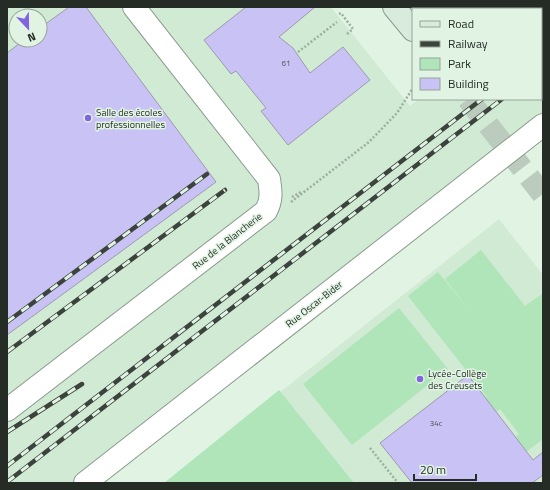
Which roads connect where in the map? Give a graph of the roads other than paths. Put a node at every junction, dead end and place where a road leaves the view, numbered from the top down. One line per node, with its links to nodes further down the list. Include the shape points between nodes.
1 (134, 7): 5 (street, Rue de la Blancherie, via 269,179 272,192 270,202 266,212)
2 (394, 7): 3 (main road)
3 (412, 29)
4 (543, 125): 6 (street, Rue Oscar-Bider)
5 (7, 410)
6 (84, 483)

